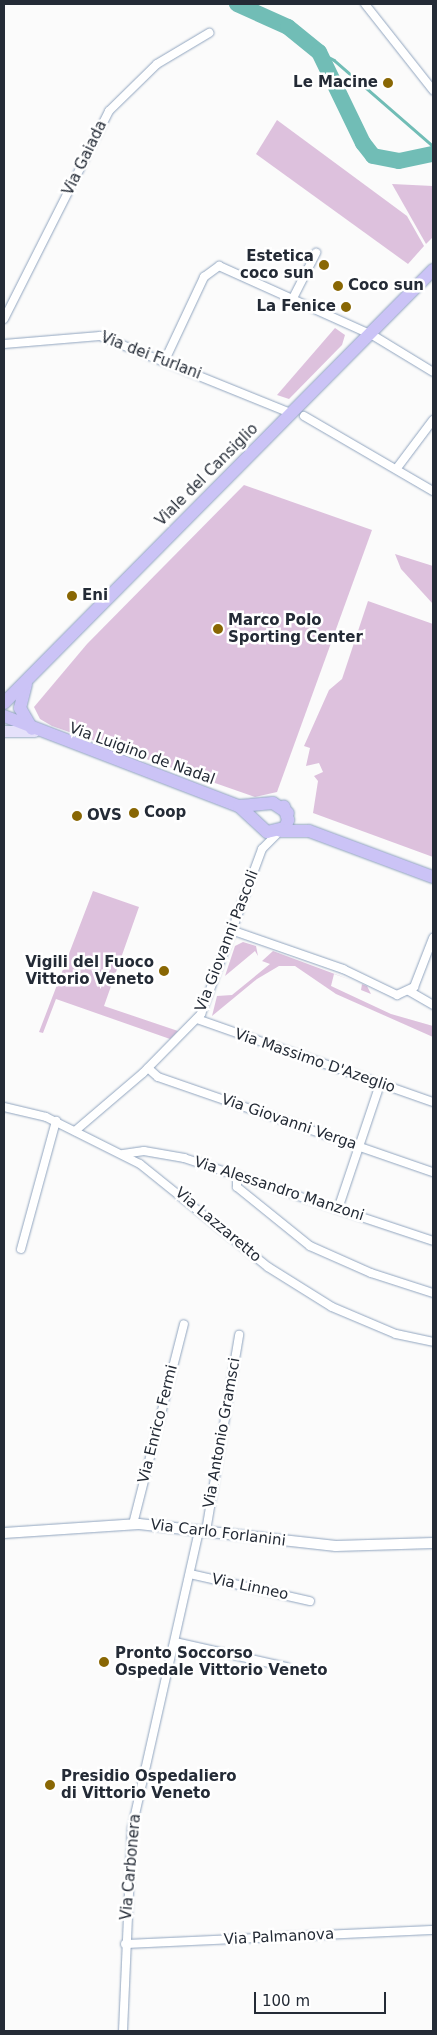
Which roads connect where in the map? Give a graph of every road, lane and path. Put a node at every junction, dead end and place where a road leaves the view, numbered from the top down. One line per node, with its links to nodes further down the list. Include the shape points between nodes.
1 (365, 4): 3 (street)
2 (209, 33): 7 (street, Via Gaiada, via 157,64 110,111)
3 (433, 90)
4 (316, 254): 6 (street)
5 (433, 270): 8 (main road, Viale del Cansiglio)
6 (293, 298): 8 (street); 10 (street, via 228,268 213,268)
7 (4, 319)
8 (370, 334): 11 (street); 12 (main road, Viale del Cansiglio)
9 (4, 344): 10 (street, Via dei Furlani, via 88,334)
10 (165, 360): 12 (street, Via dei Furlani)
11 (433, 372)
12 (291, 413): 17 (main road, Viale del Cansiglio)
13 (304, 416): 15 (street)
14 (433, 420): 15 (street)
15 (397, 468): 16 (street)
16 (433, 491)
17 (27, 679): 18 (main road, Viale del Cansiglio); 21 (main road, via 20,708)
18 (4, 703)
19 (4, 716): 21 (main road, Via Luigino de Nadal)
20 (4, 731): 21 (main road, Via Luigino de Nadal)
21 (34, 731): 23 (main road, Via Luigino de Nadal)
22 (268, 804): 23 (main road, Via Luigino de Nadal); 24 (main road, Via Luigino de Nadal); 25 (main road, via 258,816)
23 (240, 806): 25 (main road, Via Luigino de Nadal)
24 (284, 808): 26 (main road, Via Luigino de Nadal); 27 (main road, via 288,820)
25 (260, 826): 27 (main road, Via Luigino de Nadal); 28 (street, Via Giovanni Pascoli)
26 (309, 831): 27 (main road, Via Luigino de Nadal); 29 (main road, Via Luigino de Nadal)
27 (280, 832): 28 (street, Via Giovanni Pascoli)
28 (263, 848): 30 (street, Via Giovanni Pascoli)
29 (433, 876)
30 (231, 930): 32 (street, via 343,969 390,993); 34 (street, Via Giovanni Pascoli)
31 (433, 938): 32 (street)
32 (409, 991): 33 (street)
33 (433, 1005)
34 (197, 1020): 35 (street, Via Giovanni Pascoli); 36 (street, Via Massimo D'Azeglio)
35 (148, 1068): 40 (street, Via Giovanni Pascoli); 41 (street, Via Giovanni Verga, via 158,1077)
36 (380, 1084): 37 (street, Via Massimo D'Azeglio); 41 (street)
37 (433, 1102)
38 (4, 1107): 39 (street, Via Lazzaretto)
39 (56, 1121): 40 (street, Via Lazzaretto); 47 (street)
40 (75, 1131): 42 (street, Via Lazzaretto)
41 (359, 1146): 43 (street, Via Giovanni Verga); 45 (street)
42 (123, 1154): 44 (street, Via Alessandro Manzoni, via 139,1150 169,1154); 51 (street, Via Lazzaretto, via 167,1182 258,1260 306,1292 359,1320)
43 (433, 1172)
44 (237, 1175): 45 (street, Via Alessandro Manzoni); 48 (street, via 237,1187 310,1246 372,1273)
45 (338, 1209): 46 (street, Via Alessandro Manzoni)
46 (433, 1241)
47 (21, 1249)
48 (433, 1293)
49 (184, 1324): 52 (street, Via Enrico Fermi)
50 (239, 1335): 53 (street, Via Antonio Gramsci)
51 (433, 1342)
52 (133, 1524): 53 (street, Via Carlo Forlanini); 54 (street, Via Carlo Forlanini)
53 (202, 1530): 55 (street, Via Carlo Forlanini, via 355,1547); 56 (street, Via Carbonera)
54 (4, 1533)
55 (433, 1543)
56 (190, 1574): 57 (street, Via Linneo); 58 (street, Via Carbonera)
57 (310, 1600)
58 (175, 1642): 59 (street); 61 (street, Via Carbonera, via 132,1828)
59 (287, 1667)
60 (433, 1930): 61 (street, Via Palmanova)
61 (125, 1944): 62 (street, Via Carbonera)
62 (123, 2031)

